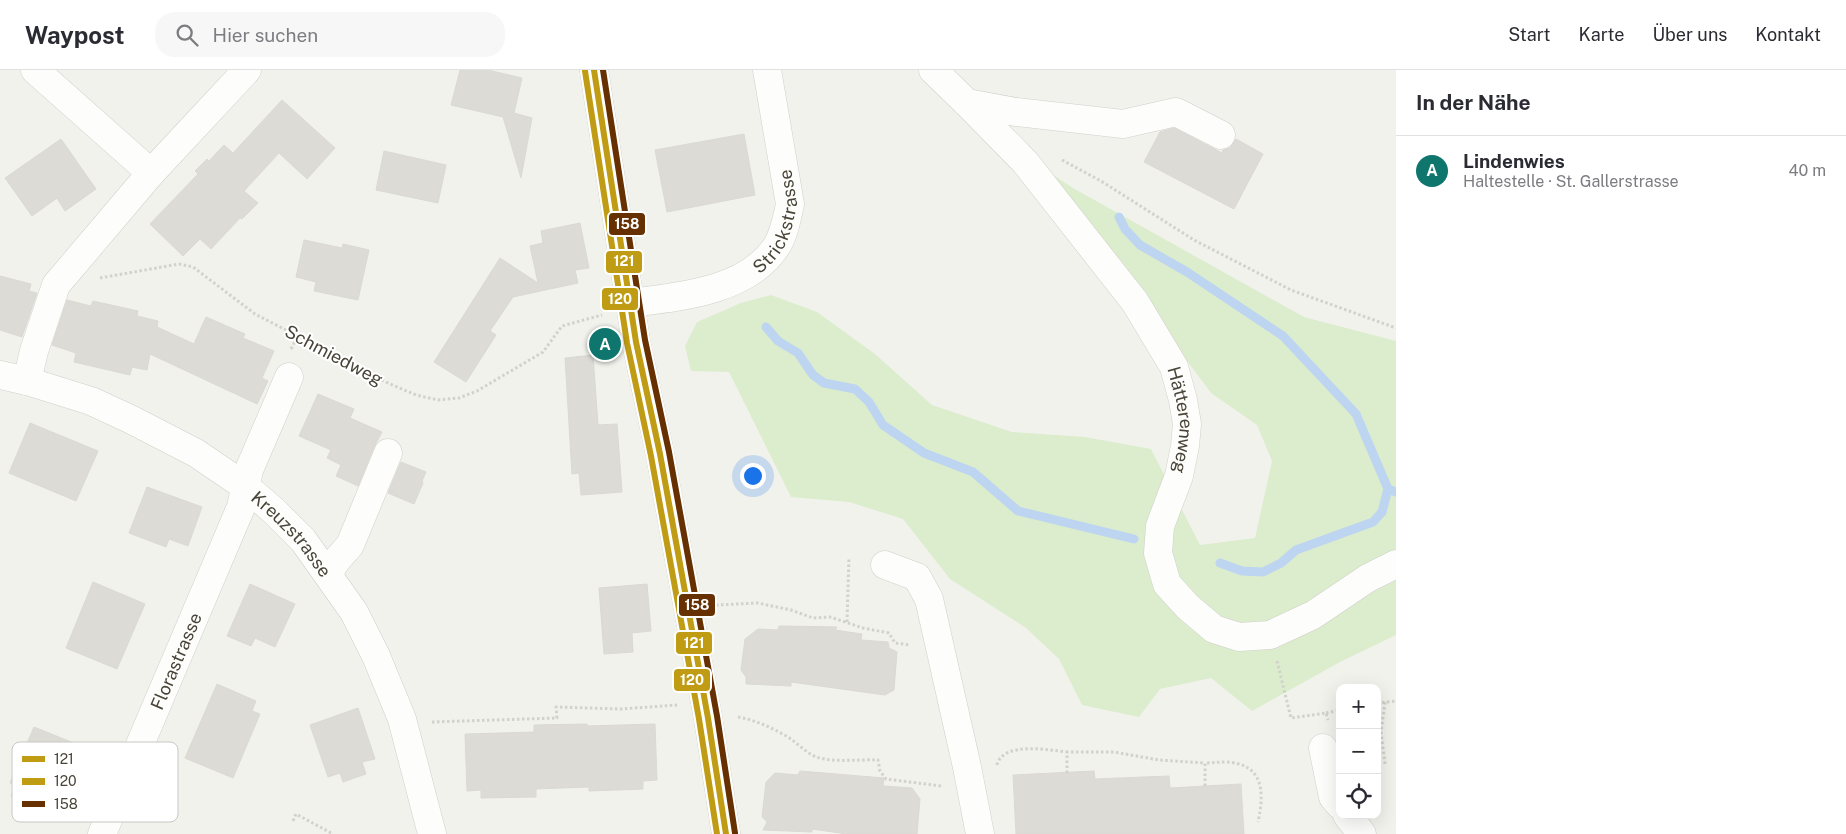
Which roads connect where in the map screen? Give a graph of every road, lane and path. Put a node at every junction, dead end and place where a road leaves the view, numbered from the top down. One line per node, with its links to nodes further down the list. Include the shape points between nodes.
1 (35, 70): 9 (street)
2 (247, 70): 9 (street)
3 (594, 70): 11 (street)
4 (767, 70): 11 (street, Strickstrasse, via 790,204 776,247 754,270 716,289)
5 (932, 70): 6 (street, Hätterenweg)
6 (967, 103): 7 (street, via 1123,124 1176,112); 26 (street, Hätterenweg, via 1025,162 1135,302 1174,367 1187,424 1179,476 1160,526 1158,553 1167,584 1214,629 1240,637)
7 (1221, 136)
8 (1061, 160): 13 (path, via 1101,181 1194,240 1291,290)
9 (151, 173): 10 (street)
10 (56, 285): 14 (path, Schmiedweg, via 179,264 193,267 255,314); 16 (street, via 34,351)
11 (630, 303): 54 (street, via 708,718)
12 (603, 315): 14 (path, Schmiedweg, via 562,326 543,352 477,391 459,398 438,400 416,396)
13 (1396, 328)
14 (298, 336): 15 (path)
15 (296, 340)
16 (7, 378): 19 (street, Kreuzstrasse, via 90,402 130,419 196,453)
17 (289, 378): 19 (street, Florastrasse, via 249,470)
18 (388, 453): 23 (street, via 350,545)
19 (246, 487): 23 (street, Kreuzstrasse, via 303,540); 37 (street, Florastrasse, via 241,507)
20 (849, 557): 25 (path)
21 (1396, 564): 26 (street, Hätterenweg, via 1368,578 1313,615)
22 (885, 565): 27 (street, via 917,577 929,599)
23 (328, 574): 36 (street, Kreuzstrasse, via 360,607)
24 (710, 605): 25 (path, via 758,603 812,618 830,617)
25 (846, 622): 27 (path, via 889,633 895,643)
26 (1270, 635): 35 (path)
27 (941, 650): 45 (street)
28 (1396, 701): 30 (path)
29 (1381, 702): 30 (path)
30 (1385, 702): 41 (path, via 1381,732)
31 (685, 704): 36 (path, via 621,709 556,707 557,718 427,722)
32 (1336, 711): 33 (path)
33 (1326, 713)
34 (737, 717): 45 (path, via 766,726 816,756 878,760 886,779)
35 (1291, 718)
36 (402, 719): 53 (street, Kreuzstrasse)
37 (141, 742)
38 (1323, 748): 46 (street)
39 (1067, 752): 40 (path, via 1114,752 1159,760); 42 (path, via 1030,748 1010,751 998,761); 43 (path)
40 (1205, 763): 44 (path); 50 (path, via 1226,762 1249,768 1260,782 1262,806)
41 (1385, 764)
42 (996, 769)
43 (1067, 772)
44 (1205, 786)
45 (972, 790): 55 (street)
46 (1336, 800)
47 (1350, 819): 56 (street)
48 (293, 821): 52 (path, via 296,814)
49 (107, 822): 51 (street, Florastrasse)
50 (1258, 822)
51 (102, 834)
52 (332, 834)
53 (432, 834)
54 (726, 834)
55 (980, 834)
56 (1362, 834)

